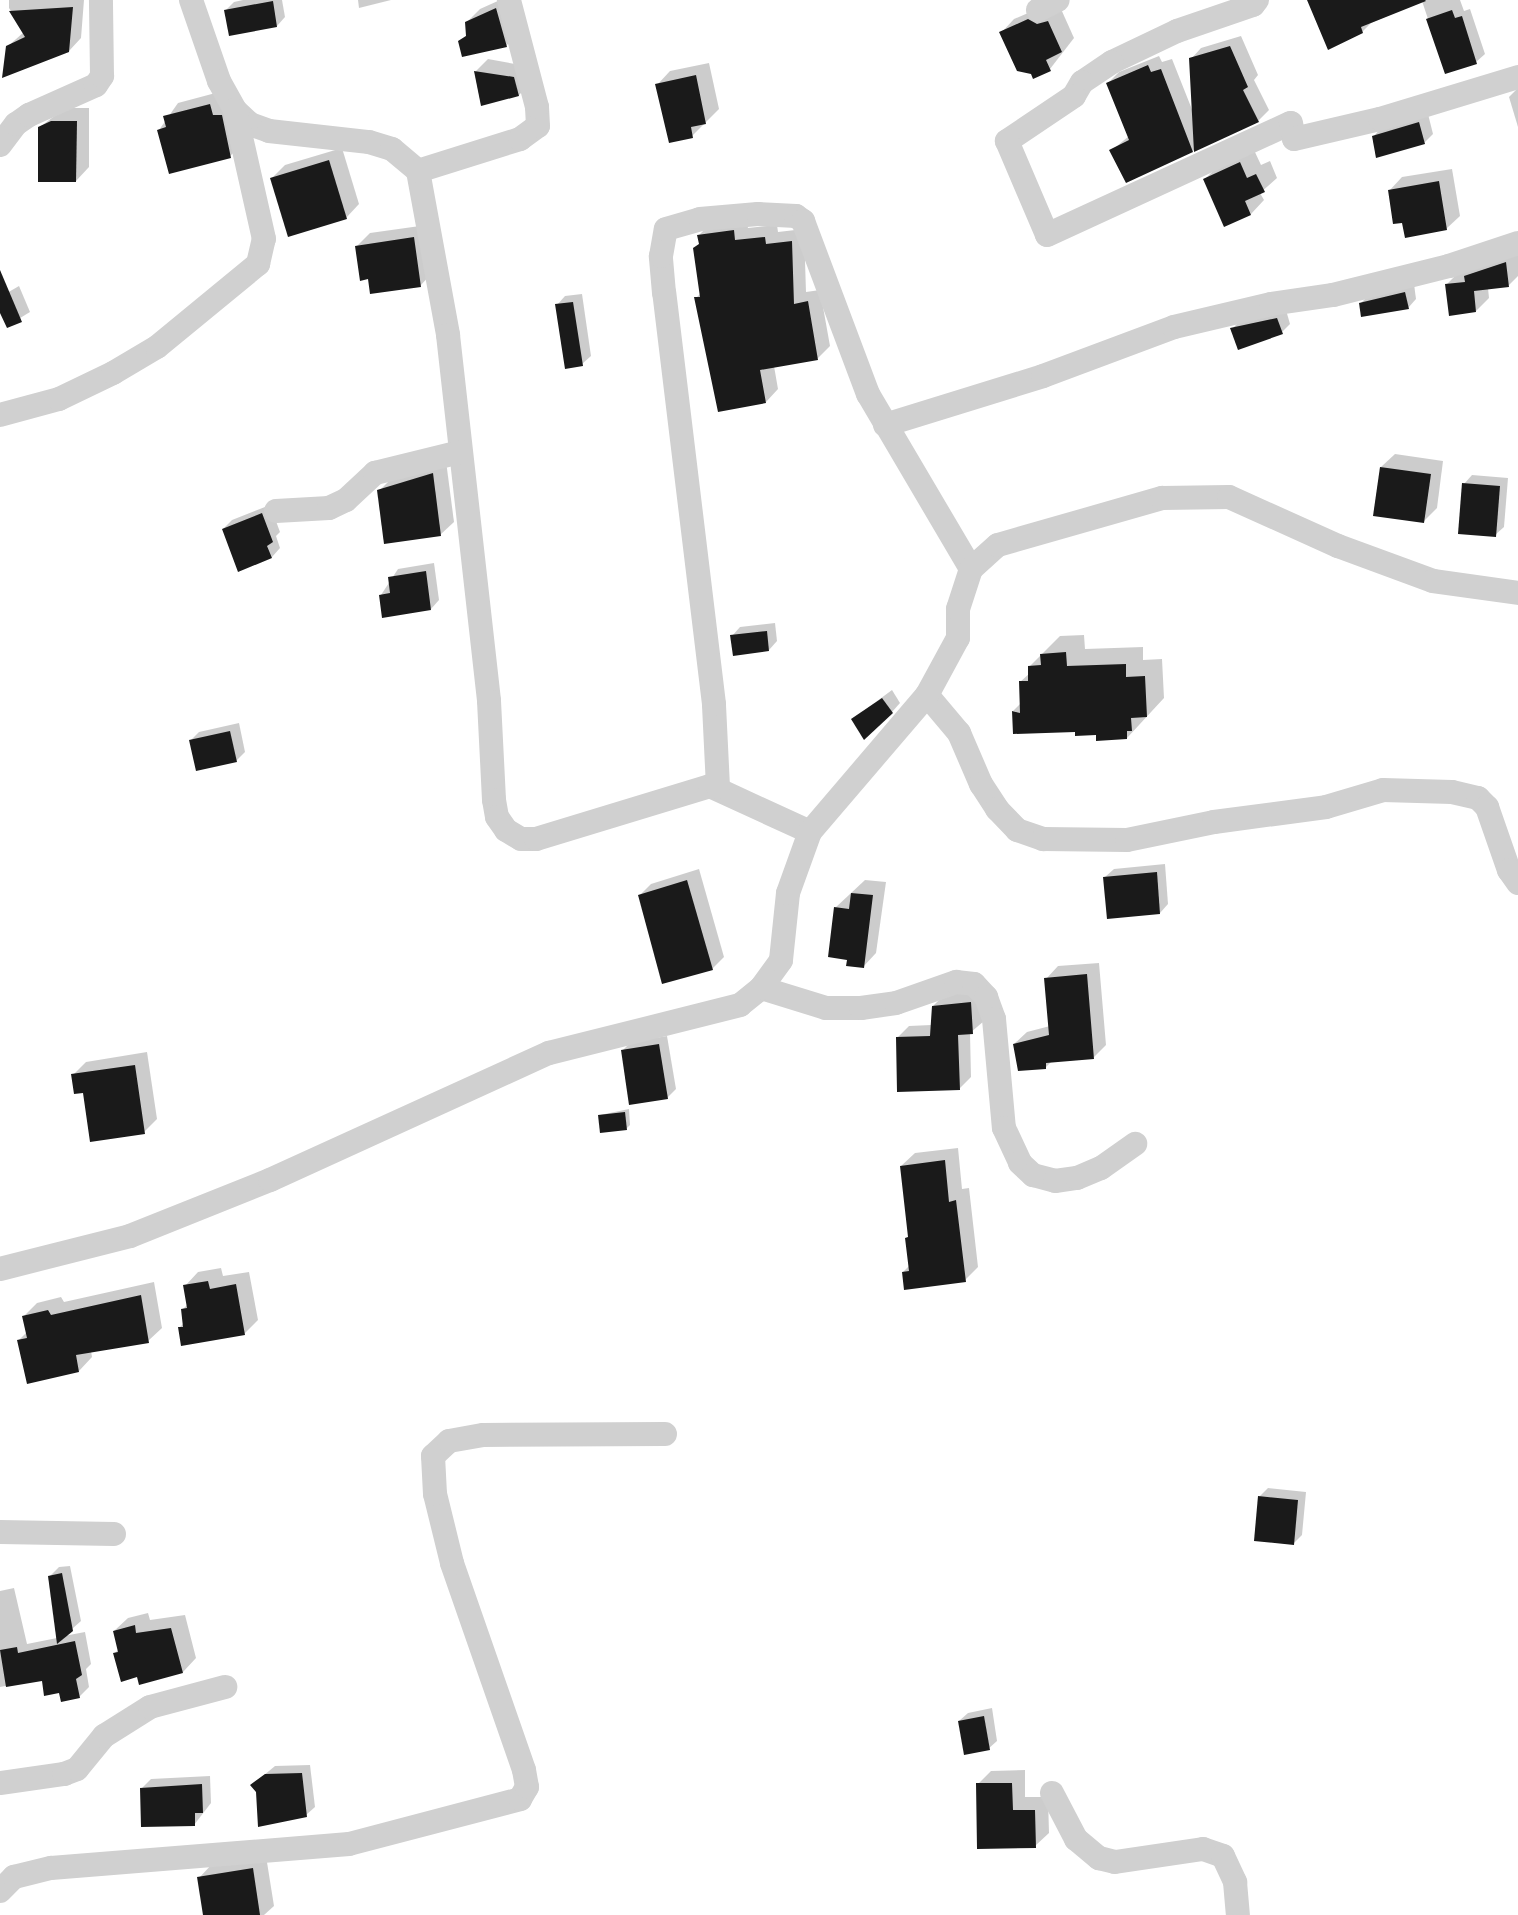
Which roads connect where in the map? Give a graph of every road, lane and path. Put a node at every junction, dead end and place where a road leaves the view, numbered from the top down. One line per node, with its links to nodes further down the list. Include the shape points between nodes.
1 (101, 0): 7 (street, via 102,76 96,86 29,115)
2 (191, 0): 6 (street, via 219,81)
3 (509, 0): 8 (street, via 537,107 538,126 520,139)
4 (1257, 0): 5 (street, via 1253,5 1177,31 1113,62 1082,82 1074,96 1007,141 1047,235 1291,123 1294,139 1380,119)
5 (1518, 77)
6 (235, 110): 8 (street, via 250,124 269,131 392,148); 10 (street, via 264,239 258,264 157,346 113,373 59,399)
7 (0, 145)
8 (418, 171): 12 (street, via 448,335)
9 (1518, 243): 11 (street, via 1449,266 1333,295 1271,304 1174,327 1043,376)
10 (0, 414)
11 (885, 425): 14 (street); 17 (street, via 853,358 803,221 790,215 758,214 700,219 666,229 661,256 714,704)
12 (460, 452): 13 (street, via 375,473 351,496 329,508); 17 (street, via 489,701 494,800 497,817 506,830 521,839 536,839 703,788)
13 (276, 511)
14 (971, 569): 15 (street, via 998,545 1045,529 1112,515 1162,498 1229,497 1338,546 1433,581); 16 (street, via 958,609 958,638)
15 (1518, 592)
16 (927, 694): 18 (street); 19 (street, via 959,733 981,784 997,809 1017,830 1043,839 1127,840 1214,822 1326,807 1383,790 1452,792 1478,798 1487,807 1509,870)
17 (718, 787): 18 (street)
18 (810, 832): 20 (street, via 788,893 781,960)
19 (1518, 883)
20 (761, 988): 21 (street, via 826,1008 861,1008 896,1004 956,982 974,984 986,997 994,1019 1004,1128 1020,1163 1033,1175 1055,1181 1077,1178 1101,1168); 22 (street, via 741,1005 549,1053 270,1180 130,1236)
21 (1135, 1144)
22 (0, 1269)
23 (665, 1434): 29 (street, via 483,1435 449,1441 433,1456 435,1494 455,1575 524,1770 526,1787 520,1799 349,1844 51,1868 15,1877)
24 (0, 1532): 25 (street)
25 (114, 1534)
26 (225, 1687): 27 (street, via 150,1707 104,1736 77,1768 64,1774)
27 (0, 1783)
28 (1052, 1793): 30 (street, via 1076,1839 1099,1858 1115,1862 1203,1849 1223,1856 1235,1882)
29 (0, 1891)
30 (1238, 1915)

